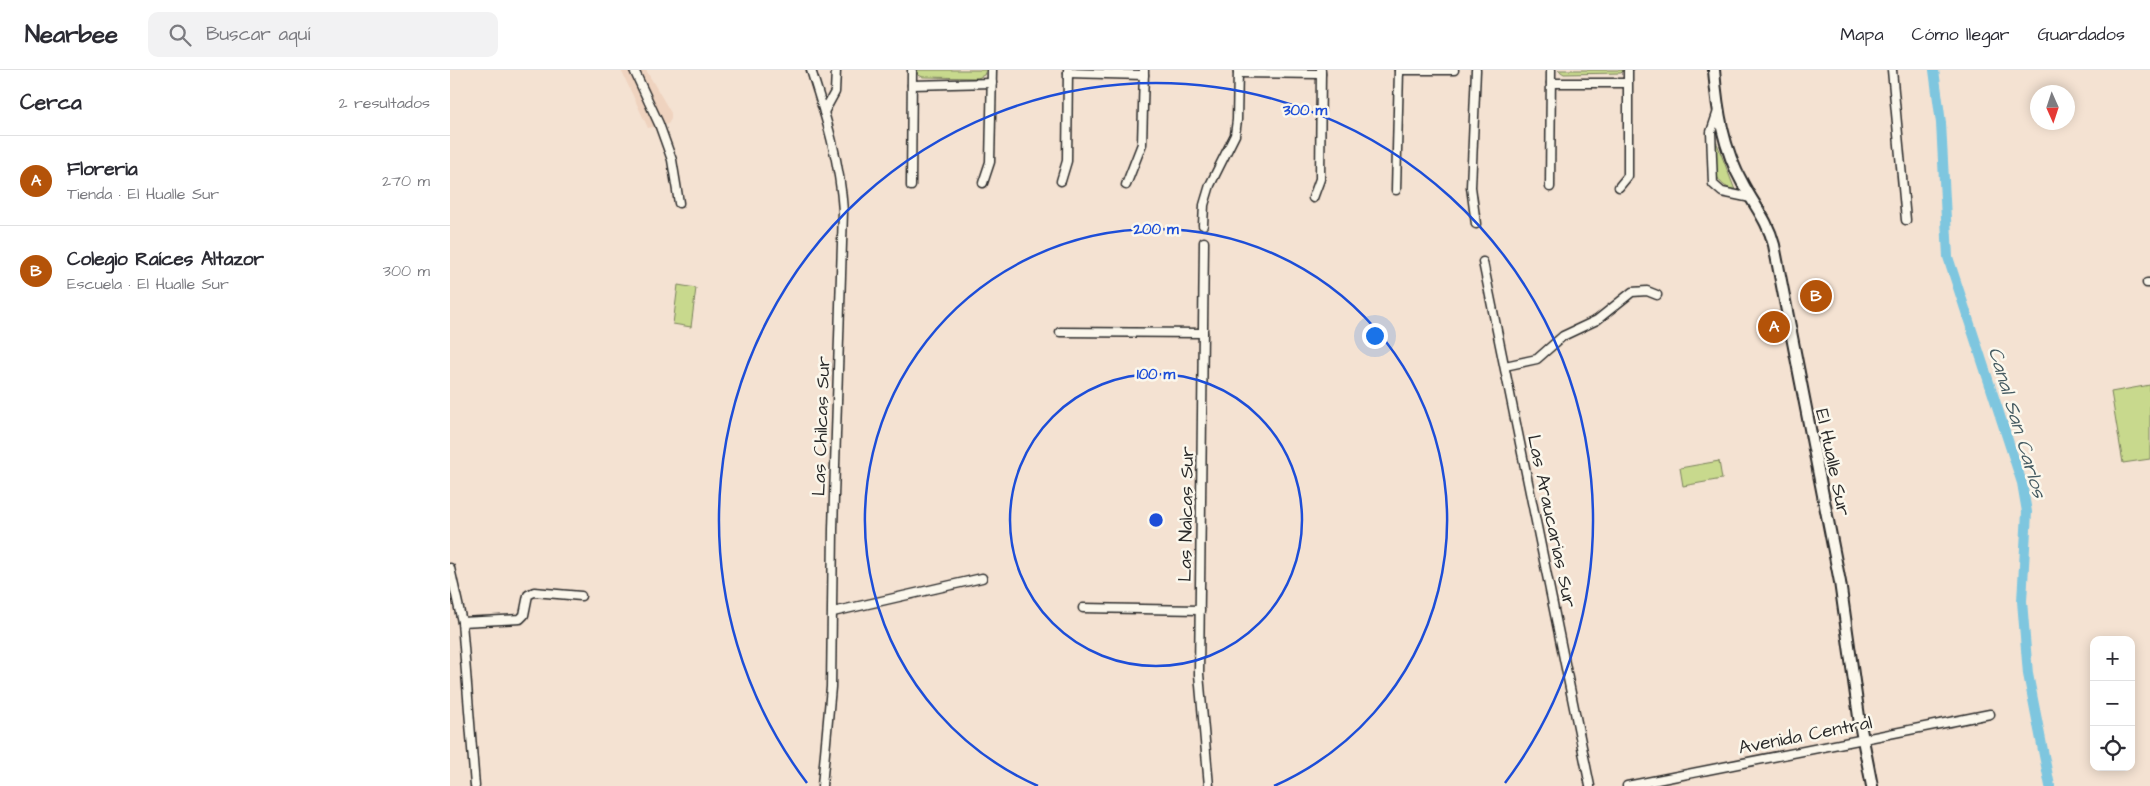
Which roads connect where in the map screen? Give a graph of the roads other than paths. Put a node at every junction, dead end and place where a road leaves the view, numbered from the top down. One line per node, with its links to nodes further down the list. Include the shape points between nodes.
1 (634, 70): 32 (street, via 672,160)
2 (810, 70): 22 (street, Las Chilcas Sur)
3 (836, 70): 22 (street, via 835,92)
4 (912, 70): 20 (street)
5 (992, 70): 19 (street)
6 (1400, 70): 7 (street); 29 (street)
7 (1454, 70)
8 (1476, 70): 35 (street, via 1471,187)
9 (1551, 70): 17 (street)
10 (1628, 70): 18 (street)
11 (1714, 70): 21 (street, El Hualle Sur)
12 (1892, 70): 33 (street)
13 (1238, 71): 16 (street); 34 (street, via 1235,135 1210,184)
14 (1068, 72): 15 (street); 23 (street, via 1067,161)
15 (1144, 72): 25 (street, via 1142,144)
16 (1321, 72): 30 (street, via 1320,179)
17 (1551, 83): 18 (street); 27 (street)
18 (1627, 83): 28 (street, via 1628,176)
19 (992, 84): 20 (street); 24 (street, via 990,162)
20 (912, 85): 26 (street)
21 (1718, 111): 31 (street, El Hualle Sur, via 1730,156); 31 (street, El Hualle Sur, via 1711,132 1714,184 1722,192)
22 (824, 112): 47 (street, Las Chilcas Sur, via 837,162 843,211)
23 (1061, 181)
24 (983, 183)
25 (1126, 185)
26 (911, 186)
27 (1550, 187)
28 (1619, 187)
29 (1396, 190)
30 (1313, 198)
31 (1751, 198): 50 (street, El Hualle Sur, via 1768,226 1774,245 1840,582)
32 (679, 203)
33 (1906, 220)
34 (1203, 224)
35 (1476, 224)
36 (1204, 242): 40 (street, Las Nalcas Sur)
37 (1483, 262): 41 (street, Las Araucarias Sur)
38 (1657, 295): 41 (street, via 1647,291 1632,292 1589,325 1563,336 1537,359)
39 (1060, 332): 40 (street)
40 (1203, 333): 46 (street, Las Nalcas Sur)
41 (1504, 366): 54 (street, Las Araucarias Sur)
42 (450, 568): 48 (street)
43 (982, 578): 47 (street)
44 (582, 596): 48 (street, via 534,592 528,595 524,615 520,619)
45 (1083, 608): 46 (street)
46 (1200, 610): 53 (street, Las Nalcas Sur, via 1199,674)
47 (832, 612): 52 (street, Las Chilcas Sur, via 832,687)
48 (462, 622): 51 (street)
49 (1990, 714): 50 (street, Avenida Central)
50 (1863, 740): 55 (street, Avenida Central); 56 (street, El Hualle Sur)
51 (475, 786)
52 (822, 786)
53 (1209, 786)
54 (1590, 786)
55 (1627, 786)
56 (1872, 786)

